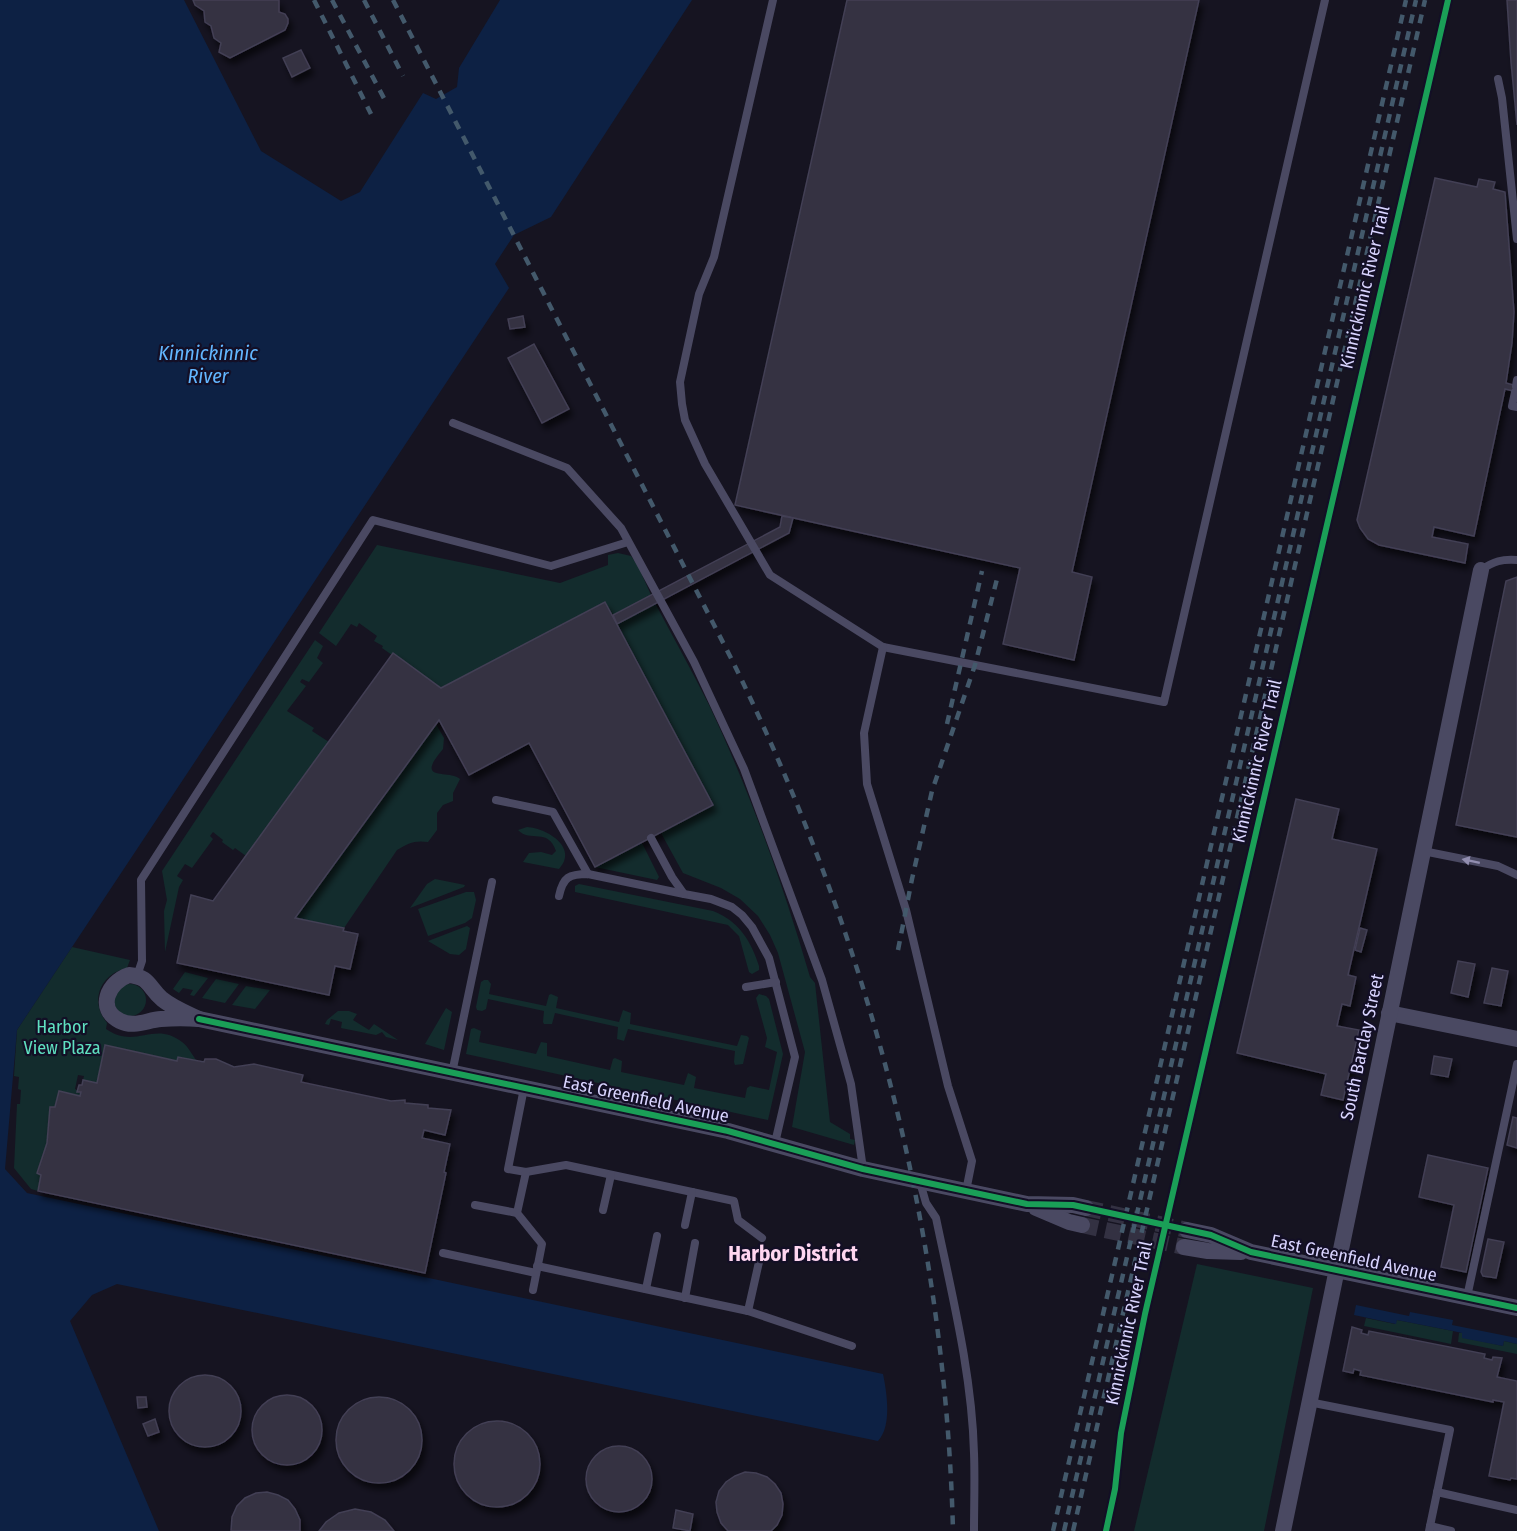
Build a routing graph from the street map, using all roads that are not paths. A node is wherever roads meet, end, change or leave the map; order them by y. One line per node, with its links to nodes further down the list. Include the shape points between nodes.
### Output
1 (773, 0): 11 (lane, via 714,257 699,294 680,382 682,404 705,464 770,575)
2 (1325, 0): 11 (lane, via 1164,702)
3 (1498, 79): 4 (lane)
4 (1517, 240)
5 (1516, 386): 6 (lane, via 1512,406)
6 (1517, 407)
7 (453, 423): 8 (lane, via 567,468 621,528)
8 (628, 542): 20 (lane, via 551,566 373,520 141,880 142,962); 30 (lane, via 694,662 744,769 794,902 822,980 850,1084)
9 (1517, 560): 10 (lane, via 1492,562)
10 (1481, 570): 14 (street, South Barclay Street)
11 (883, 647): 34 (lane, via 864,733 867,784 906,910 948,1086 972,1161)
12 (496, 800): 15 (lane, via 553,812)
13 (651, 838): 18 (lane)
14 (1423, 851): 16 (lane, one-way to 14, via 1498,866); 23 (street, South Barclay Street)
15 (588, 874): 18 (lane); 19 (lane, via 567,878)
16 (1517, 875)
17 (492, 882): 27 (lane)
18 (684, 894): 21 (lane, via 711,899 742,915 761,940)
19 (559, 896)
20 (137, 976): 24 (street, East Greenfield Avenue, via 145,979 170,1005); 24 (street, East Greenfield Avenue, via 121,978 109,989 107,1004 115,1018 137,1024 161,1018)
21 (776, 982): 22 (lane); 29 (lane, via 795,1057)
22 (746, 987)
23 (1389, 1012): 25 (street); 50 (street, South Barclay Street)
24 (199, 1019): 27 (street, East Greenfield Avenue)
25 (1517, 1039)
26 (1517, 1064): 53 (lane)
27 (452, 1073): 28 (street, East Greenfield Avenue)
28 (524, 1088): 29 (street, East Greenfield Avenue); 31 (lane, via 508,1168)
29 (775, 1143): 30 (street, East Greenfield Avenue)
30 (863, 1169): 33 (street, East Greenfield Avenue)
31 (526, 1172): 32 (lane, via 566,1165); 40 (lane)
32 (611, 1175): 35 (lane); 39 (lane)
33 (920, 1182): 34 (street, East Greenfield Avenue); 62 (lane, via 926,1203 936,1218 958,1323 974,1452)
34 (966, 1191): 36 (street, East Greenfield Avenue)
35 (692, 1192): 41 (lane); 44 (lane, via 734,1201 738,1220)
36 (1027, 1204): 38 (street, East Greenfield Avenue); 42 (street, East Greenfield Avenue)
37 (475, 1205): 40 (lane)
38 (1086, 1208)
39 (603, 1210)
40 (517, 1213): 49 (lane, via 542,1244)
41 (685, 1225)
42 (1082, 1225)
43 (657, 1236): 51 (lane)
44 (762, 1238)
45 (1186, 1238): 50 (street, East Greenfield Avenue, via 1211,1235 1251,1252)
46 (695, 1243): 54 (lane)
47 (443, 1253): 49 (lane)
48 (759, 1262): 56 (lane)
49 (537, 1270): 51 (lane); 52 (lane)
50 (1337, 1270): 53 (street, East Greenfield Avenue); 58 (street, South Barclay Street)
51 (646, 1289): 54 (lane)
52 (533, 1290)
53 (1467, 1297): 55 (street, East Greenfield Avenue)
54 (685, 1298): 56 (lane)
55 (1517, 1308)
56 (748, 1311): 57 (lane)
57 (852, 1347)
58 (1310, 1402): 59 (lane, via 1450,1430); 63 (street, South Barclay Street)
59 (1437, 1492): 60 (lane); 61 (lane)
60 (1517, 1510)
61 (1430, 1529): 64 (lane)
62 (974, 1531)
63 (1282, 1531)
64 (1451, 1531)

